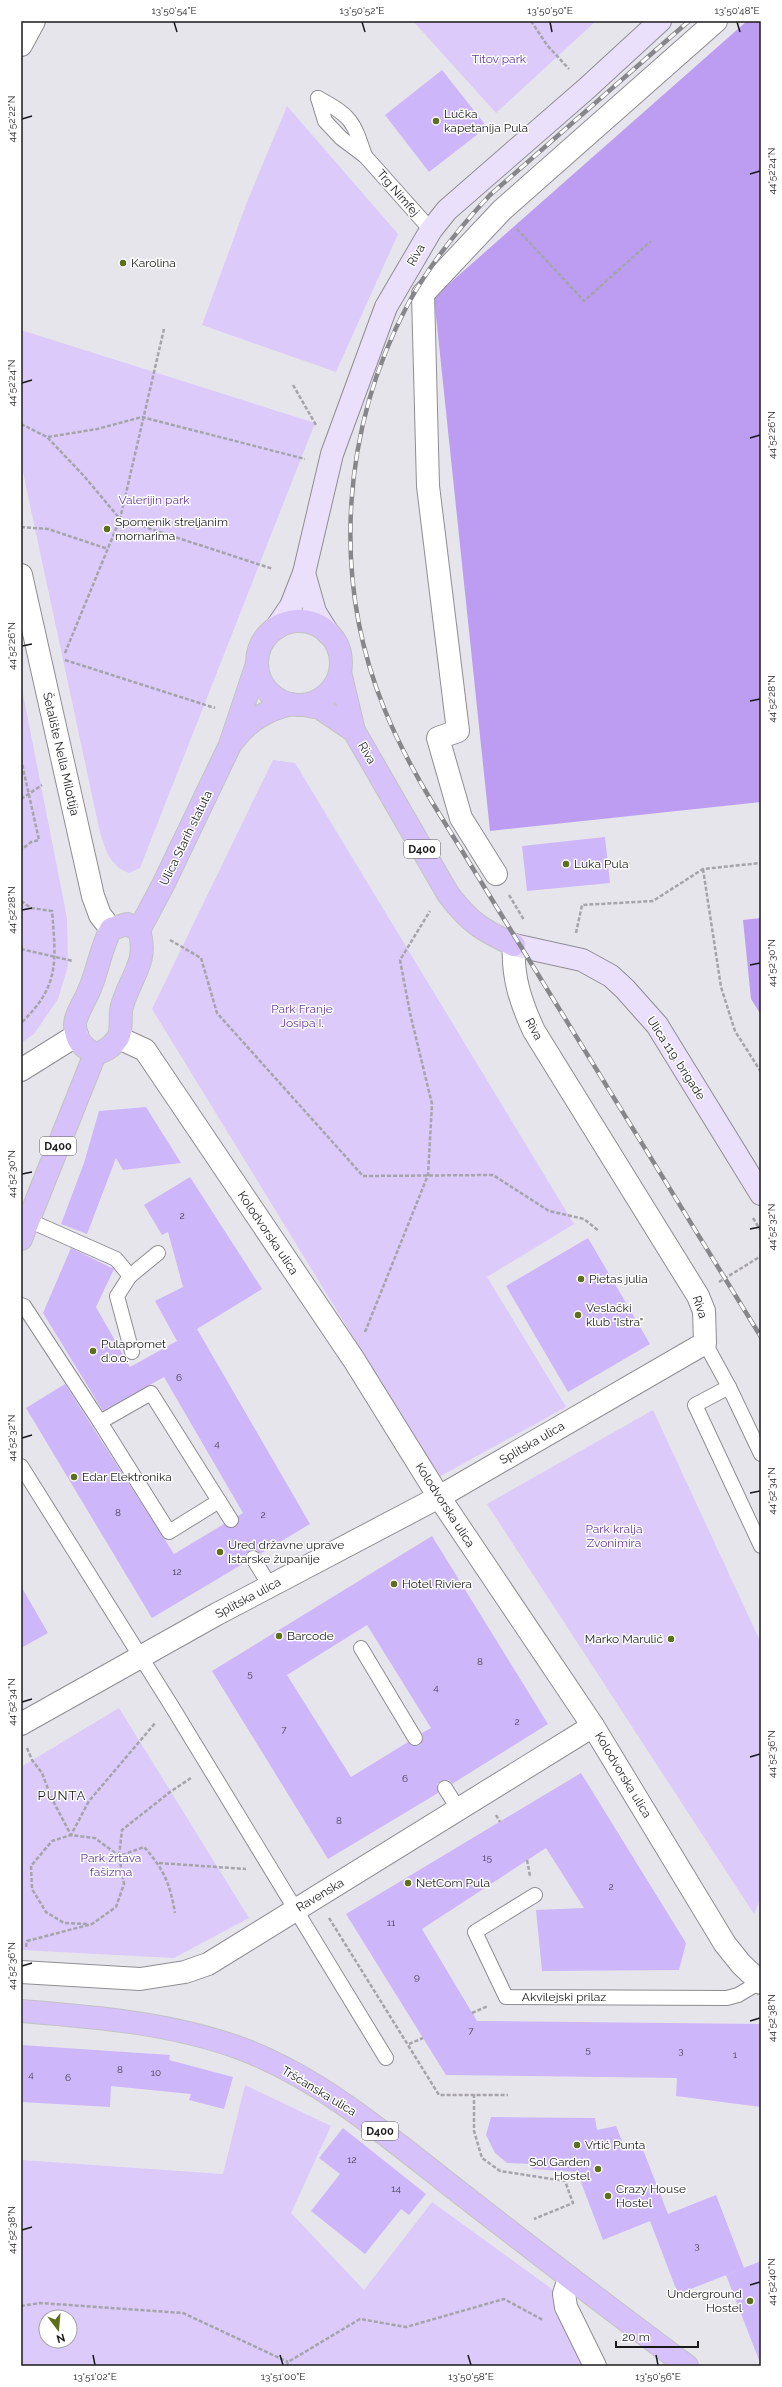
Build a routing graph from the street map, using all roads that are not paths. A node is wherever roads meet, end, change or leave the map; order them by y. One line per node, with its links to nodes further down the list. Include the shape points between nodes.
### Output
1 (34, 21): 4 (street)
2 (660, 21): 6 (main road, Riva, via 447,210)
3 (716, 21): 16 (street, via 502,210 423,294 428,486 458,731 438,738 460,818)
4 (21, 45)
5 (365, 156): 6 (lane, Trg Nimfej)
6 (431, 230): 7 (main road, Riva, via 386,307 330,459)
7 (304, 573): 9 (main road, Riva, via 291,606); 10 (main road, Riva, via 315,612)
8 (21, 574): 17 (street, Šetalište Nella Milottija, via 93,896 100,914)
9 (276, 628): 10 (main road, D400, via 289,623 303,622 316,625); 11 (main road, D400, via 259,650)
10 (328, 633): 12 (main road, D400, via 337,644 341,658)
11 (257, 664): 13 (main road, D400, via 260,678 267,690 278,699); 15 (main road, Ulica Starih statuta / D400)
12 (340, 672): 13 (main road, D400, via 336,684 327,694 316,701); 14 (main road, Riva / D400)
13 (297, 705): 14 (main road, Riva / D400, via 320,708); 15 (main road, Ulica Starih statuta / D400, via 275,708 252,721)
14 (354, 731): 19 (main road, Riva / D400, via 448,894 464,916 489,934)
15 (230, 745): 18 (main road, Ulica Starih statuta / D400)
16 (496, 874)
17 (111, 929): 18 (main road, via 127,924); 20 (main road, via 104,942 94,982 75,1023)
18 (139, 930): 21 (main road, via 144,944 140,962 122,1006)
19 (514, 945): 24 (main road, Ulica 119. brigade, via 582,960 611,976 625,989 657,1025); 29 (street, Riva, via 517,985 534,1031 698,1296 704,1311)
20 (77, 1035): 22 (main road, via 82,1046); 23 (street)
21 (119, 1038): 22 (main road, via 108,1050); 35 (street, Kolodvorska ulica, via 145,1050 354,1360)
22 (94, 1054): 25 (main road, D400)
23 (21, 1070)
24 (761, 1194)
25 (25, 1230): 27 (lane, via 116,1259)
26 (158, 1253): 27 (lane)
27 (130, 1276): 30 (lane, via 117,1296)
28 (21, 1305): 32 (lane)
29 (705, 1343): 31 (lane); 35 (street, Splitska ulica)
30 (132, 1352)
31 (729, 1387): 33 (lane); 38 (lane, via 695,1405)
32 (100, 1422): 36 (lane, via 151,1393); 36 (lane, via 169,1532)
33 (761, 1454)
34 (21, 1466): 42 (lane)
35 (438, 1497): 40 (street, Splitska ulica); 43 (street, Kolodvorska ulica)
36 (219, 1501): 37 (lane)
37 (231, 1520)
38 (761, 1546)
39 (253, 1558): 40 (lane)
40 (270, 1586): 42 (street, Splitska ulica)
41 (361, 1648): 45 (lane)
42 (140, 1656): 44 (street, Splitska ulica); 49 (lane)
43 (593, 1726): 47 (street, Ravenska); 51 (street, Kolodvorska ulica, via 725,1944)
44 (22, 1732)
45 (415, 1738)
46 (445, 1788): 47 (lane)
47 (459, 1810): 49 (street, Ravenska)
48 (535, 1895): 51 (lane, Akvilejski prilaz, via 475,1932 506,1997 727,1998 738,1995)
49 (294, 1910): 50 (street, Ravenska, via 208,1964 161,1978 140,1980); 53 (lane)
50 (21, 1972)
51 (760, 1982)
52 (21, 2011): 54 (main road, Tršćanska ulica / D400, via 84,2016 179,2030 243,2049 293,2073 359,2114)
53 (386, 2058)
54 (569, 2278): 55 (street, via 564,2294 569,2312); 56 (main road, Tršćanska ulica / D400)
55 (595, 2366)
56 (687, 2366)

